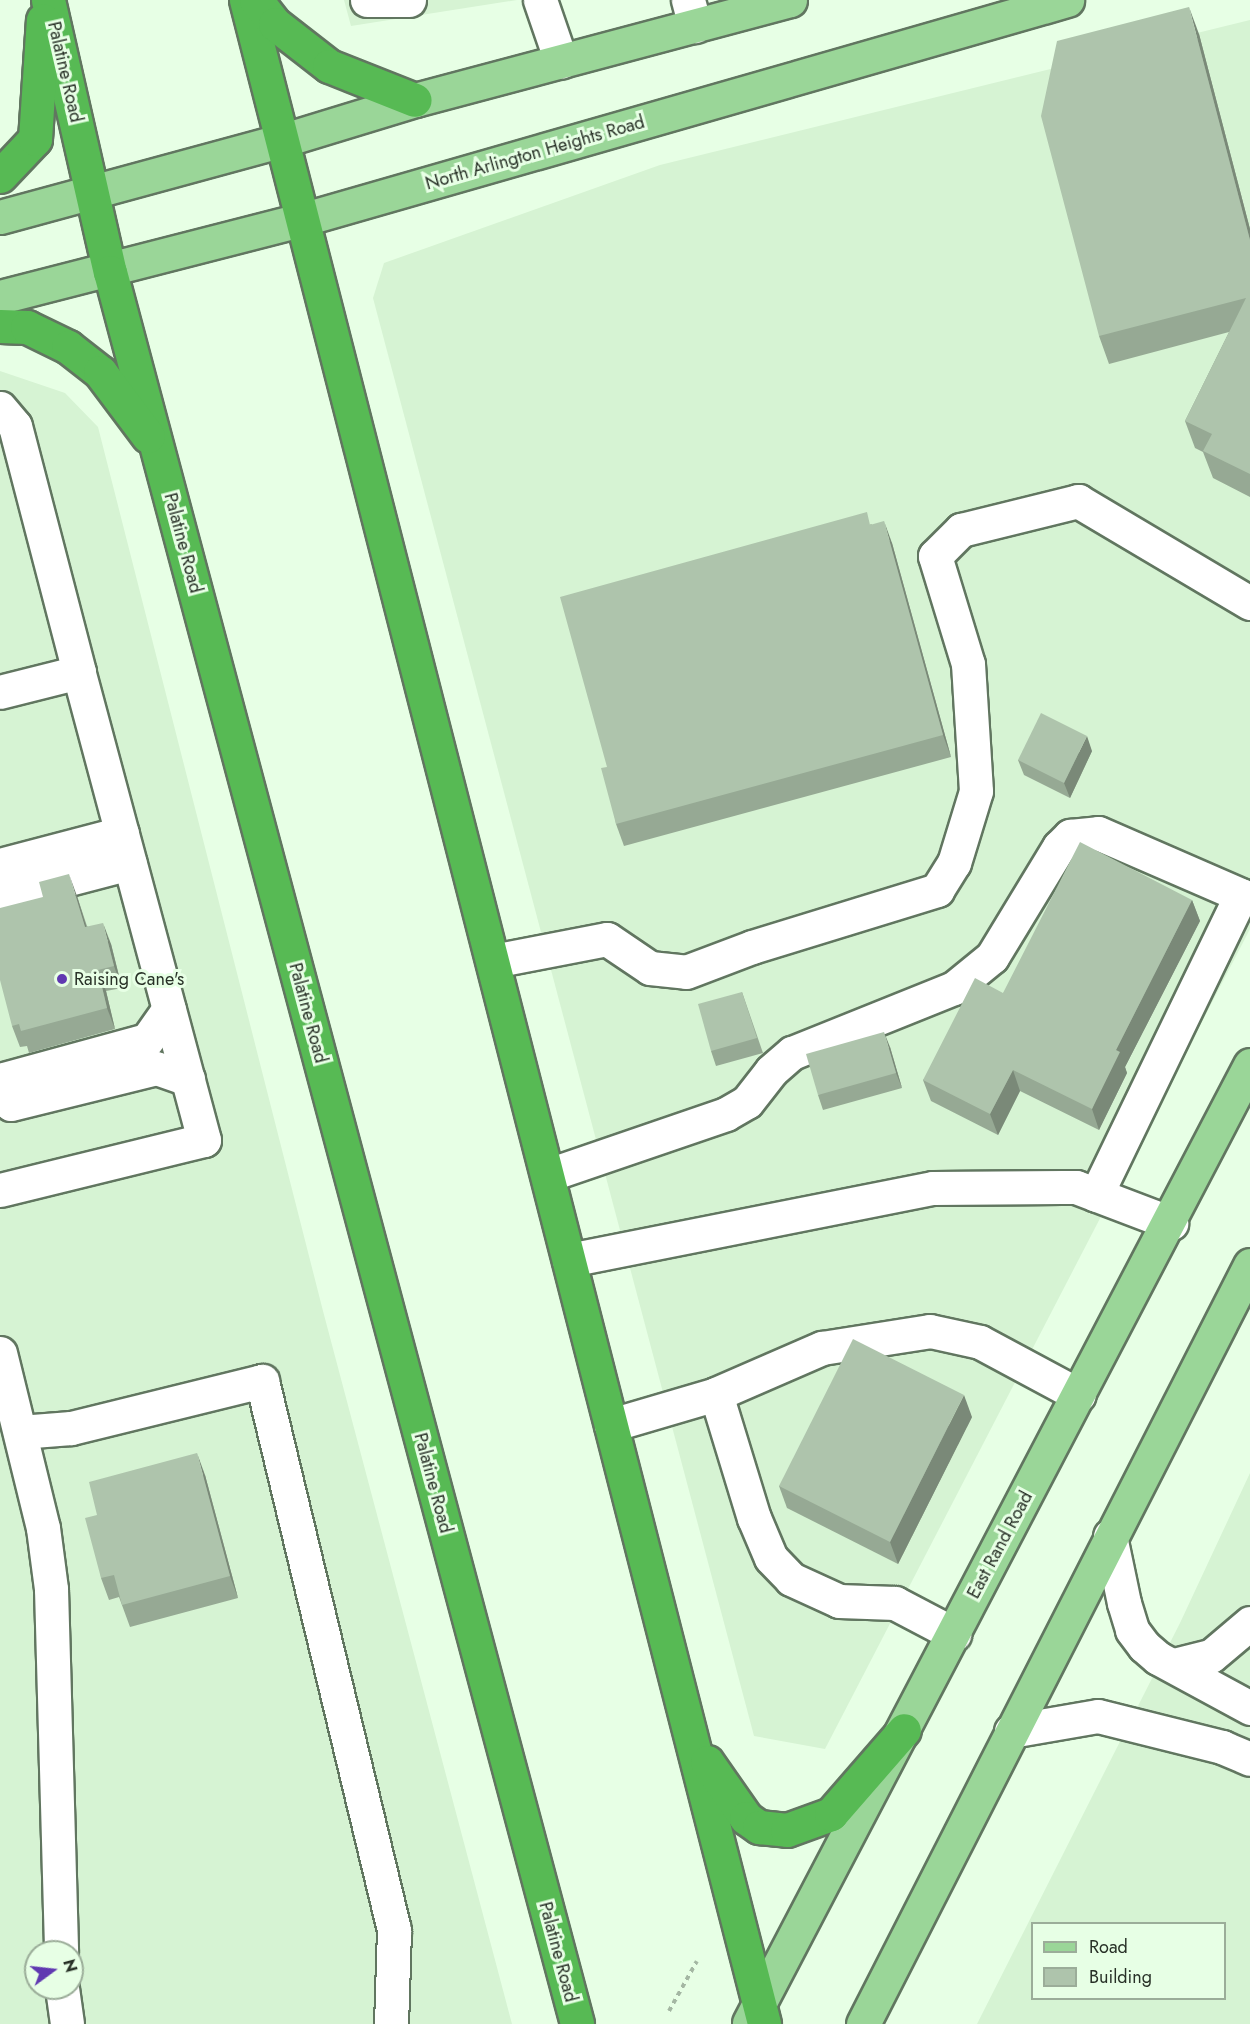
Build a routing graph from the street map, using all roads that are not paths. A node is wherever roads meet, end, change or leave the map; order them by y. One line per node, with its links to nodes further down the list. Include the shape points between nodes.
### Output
1 (47, 0): 13 (highway, via 35,139); 14 (highway, Palatine Road)
2 (246, 0): 12 (highway)
3 (256, 0): 11 (highway, via 275,24 329,66)
4 (367, 0): 5 (lane)
5 (409, 0)
6 (540, 0): 10 (lane)
7 (790, 0): 9 (main road)
8 (1067, 0): 16 (main road, North Arlington Heights Road)
9 (692, 13): 10 (main road)
10 (561, 61): 11 (main road)
11 (415, 100): 12 (main road)
12 (284, 140): 14 (main road); 16 (highway)
13 (0, 176)
14 (91, 192): 15 (main road); 17 (highway, Palatine Road)
15 (0, 217)
16 (304, 219): 17 (main road, North Arlington Heights Road); 29 (highway)
17 (110, 272): 18 (main road, North Arlington Heights Road); 21 (highway, Palatine Road)
18 (0, 297)
19 (0, 326): 21 (highway, via 27,327 76,353 100,372)
20 (0, 408): 23 (lane, via 15,426)
21 (158, 449): 60 (highway, Palatine Road)
22 (1250, 603): 29 (lane, via 1078,501 961,530 935,556 968,664 976,791 954,863 936,890 752,947 686,972 650,968 607,939)
23 (79, 672): 24 (lane); 25 (lane)
24 (0, 692)
25 (126, 848): 26 (lane); 27 (lane); 30 (lane)
26 (0, 865)
27 (0, 897)
28 (1245, 897): 35 (lane, via 1098,833 1070,836 1059,847 992,957 954,988 792,1053 771,1071 747,1102 726,1114); 37 (lane)
29 (494, 962): 35 (highway)
30 (169, 1009): 32 (lane); 33 (lane, via 147,1040 4,1079)
31 (1250, 1065): 38 (main road, East Rand Road)
32 (188, 1079): 34 (lane, via 156,1068 11,1104); 36 (lane, via 204,1140)
33 (0, 1085)
34 (0, 1095)
35 (548, 1175): 39 (highway)
36 (0, 1190)
37 (1096, 1195): 38 (lane); 39 (lane, via 1076,1187 933,1188)
38 (1170, 1223): 43 (main road, East Rand Road)
39 (569, 1260): 44 (highway)
40 (1250, 1265): 46 (main road)
41 (0, 1353): 45 (lane)
42 (716, 1394): 43 (lane, via 822,1348 930,1330 980,1342); 44 (lane); 48 (lane, via 754,1518 771,1558 791,1579 839,1601 895,1603)
43 (1079, 1395): 48 (main road, East Rand Road)
44 (611, 1425): 53 (highway)
45 (20, 1432): 55 (lane, via 43,1528 51,1588); 59 (lane, via 71,1428 262,1381 394,1930)
46 (1110, 1536): 49 (lane, via 1132,1630 1151,1652); 52 (main road)
47 (1250, 1623): 49 (lane, via 1211,1656)
48 (954, 1634): 51 (main road, East Rand Road)
49 (1174, 1665): 50 (lane)
50 (1250, 1708)
51 (904, 1730): 53 (highway, via 831,1814 808,1825 781,1830 759,1827 736,1810); 57 (main road, East Rand Road)
52 (1011, 1731): 54 (lane, via 1098,1716 1222,1747); 61 (main road)
53 (690, 1736): 57 (highway)
54 (1250, 1759)
55 (61, 1940)
56 (64, 2000): 58 (lane)
57 (757, 2018)
58 (67, 2024)
59 (391, 2024)
60 (577, 2024)
61 (863, 2024)

